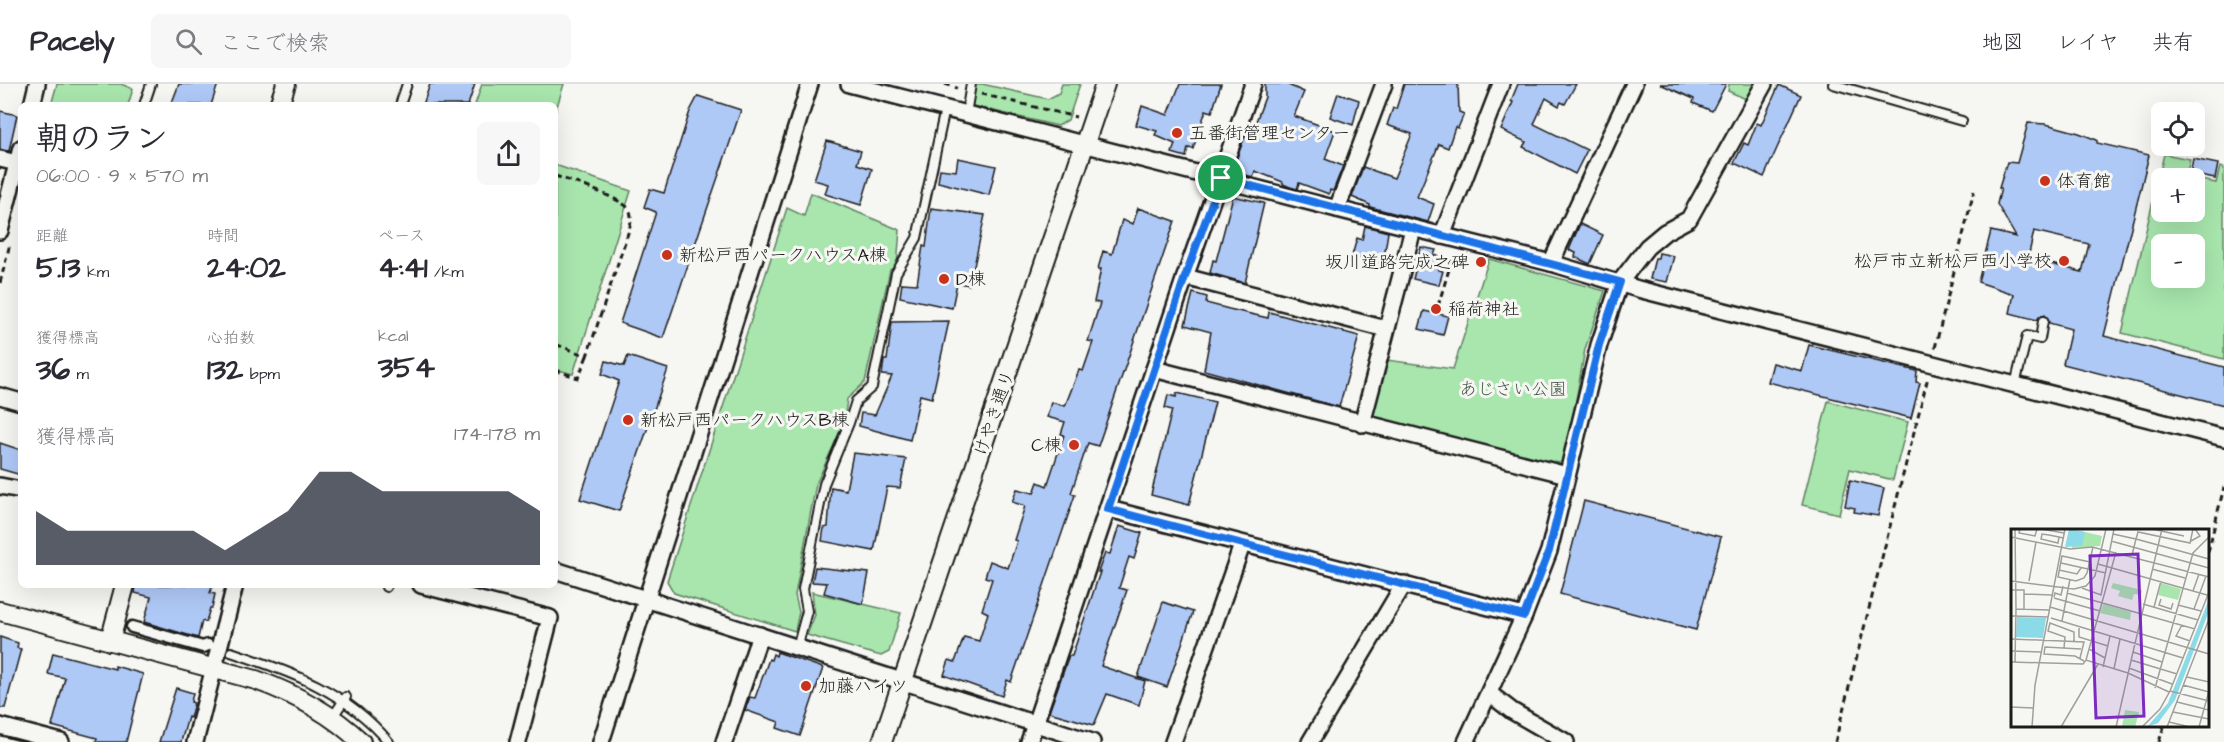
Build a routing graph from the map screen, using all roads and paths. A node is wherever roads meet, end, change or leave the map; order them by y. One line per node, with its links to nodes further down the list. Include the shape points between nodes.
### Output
1 (38, 84): 16 (street)
2 (151, 84): 17 (lane)
3 (286, 84): 18 (street)
4 (406, 84): 19 (lane)
5 (810, 84): 63 (street)
6 (849, 84): 20 (street)
7 (945, 84): 15 (path)
8 (1105, 84): 24 (street, けやき通り)
9 (1253, 84): 29 (street)
10 (1384, 84): 31 (street)
11 (1501, 84): 34 (street)
12 (1634, 84): 35 (street)
13 (1764, 84): 37 (street, via 1689,219 1647,247)
14 (1833, 84): 23 (lane)
15 (971, 88): 21 (lane); 22 (path)
16 (33, 102)
17 (145, 102)
18 (280, 102)
19 (401, 102)
20 (945, 109): 21 (street); 70 (lane, via 917,238 896,273 872,387 856,401 824,484 803,589 807,610)
21 (966, 114): 24 (street)
22 (1076, 117)
23 (1962, 121)
24 (1085, 144): 29 (street); 73 (street, けやき通り)
25 (0, 159): 27 (street)
26 (18, 159): 27 (street)
27 (17, 163): 33 (street)
28 (558, 177): 42 (path, via 620,201 632,218)
29 (1221, 178): 31 (street); 36 (street)
30 (1974, 191): 43 (path)
31 (1337, 209): 32 (street)
32 (1413, 229): 34 (street); 40 (street)
33 (0, 231)
34 (1450, 238): 35 (street); 38 (path)
35 (1551, 263): 37 (street)
36 (1185, 277): 40 (street); 44 (street)
37 (1620, 282): 43 (street); 51 (street, via 1599,345)
38 (1437, 306)
39 (2043, 321): 46 (lane, via 2040,339 2027,336)
40 (1386, 329): 49 (street)
41 (558, 345): 42 (path)
42 (587, 356): 45 (path, via 578,378)
43 (1931, 363): 46 (street); 94 (path)
44 (1154, 369): 49 (street); 55 (street)
45 (558, 371)
46 (2015, 385): 50 (street)
47 (0, 396): 48 (street)
48 (18, 401)
49 (1362, 424): 51 (street)
50 (2224, 438)
51 (1567, 475): 65 (street, via 1549,551)
52 (0, 486): 54 (street)
53 (2224, 487): 57 (path)
54 (18, 489)
55 (1108, 509): 56 (street); 77 (street)
56 (1242, 545): 59 (street); 90 (street)
57 (2209, 548)
58 (558, 571): 63 (street)
59 (1404, 584): 65 (street); 91 (street)
60 (124, 588): 68 (street)
61 (234, 588): 72 (street)
62 (433, 588): 84 (street, via 550,618)
63 (646, 599): 67 (street); 85 (street)
64 (0, 611): 68 (street)
65 (1524, 616): 74 (street)
66 (132, 627): 69 (street, via 203,647)
67 (760, 635): 70 (street); 86 (street)
68 (110, 640): 72 (street)
69 (208, 645)
70 (797, 648): 73 (street)
71 (231, 652): 75 (lane, via 300,676)
72 (214, 668): 76 (street, via 286,691); 81 (street)
73 (903, 681): 77 (street); 87 (street, けやき通り)
74 (1490, 694): 92 (street); 93 (street)
75 (345, 699): 76 (lane); 83 (lane)
76 (332, 718): 82 (street)
77 (1035, 724): 88 (street); 89 (street)
78 (0, 726): 80 (street)
79 (2164, 727): 95 (path)
80 (61, 742)
81 (195, 742)
82 (361, 742)
83 (389, 742)
84 (518, 742)
85 (601, 742)
86 (724, 742)
87 (882, 742)
88 (1029, 742)
89 (1092, 742)
90 (1173, 742)
91 (1310, 742)
92 (1466, 742)
93 (1566, 742)
94 (1836, 742)
95 (2159, 742)

